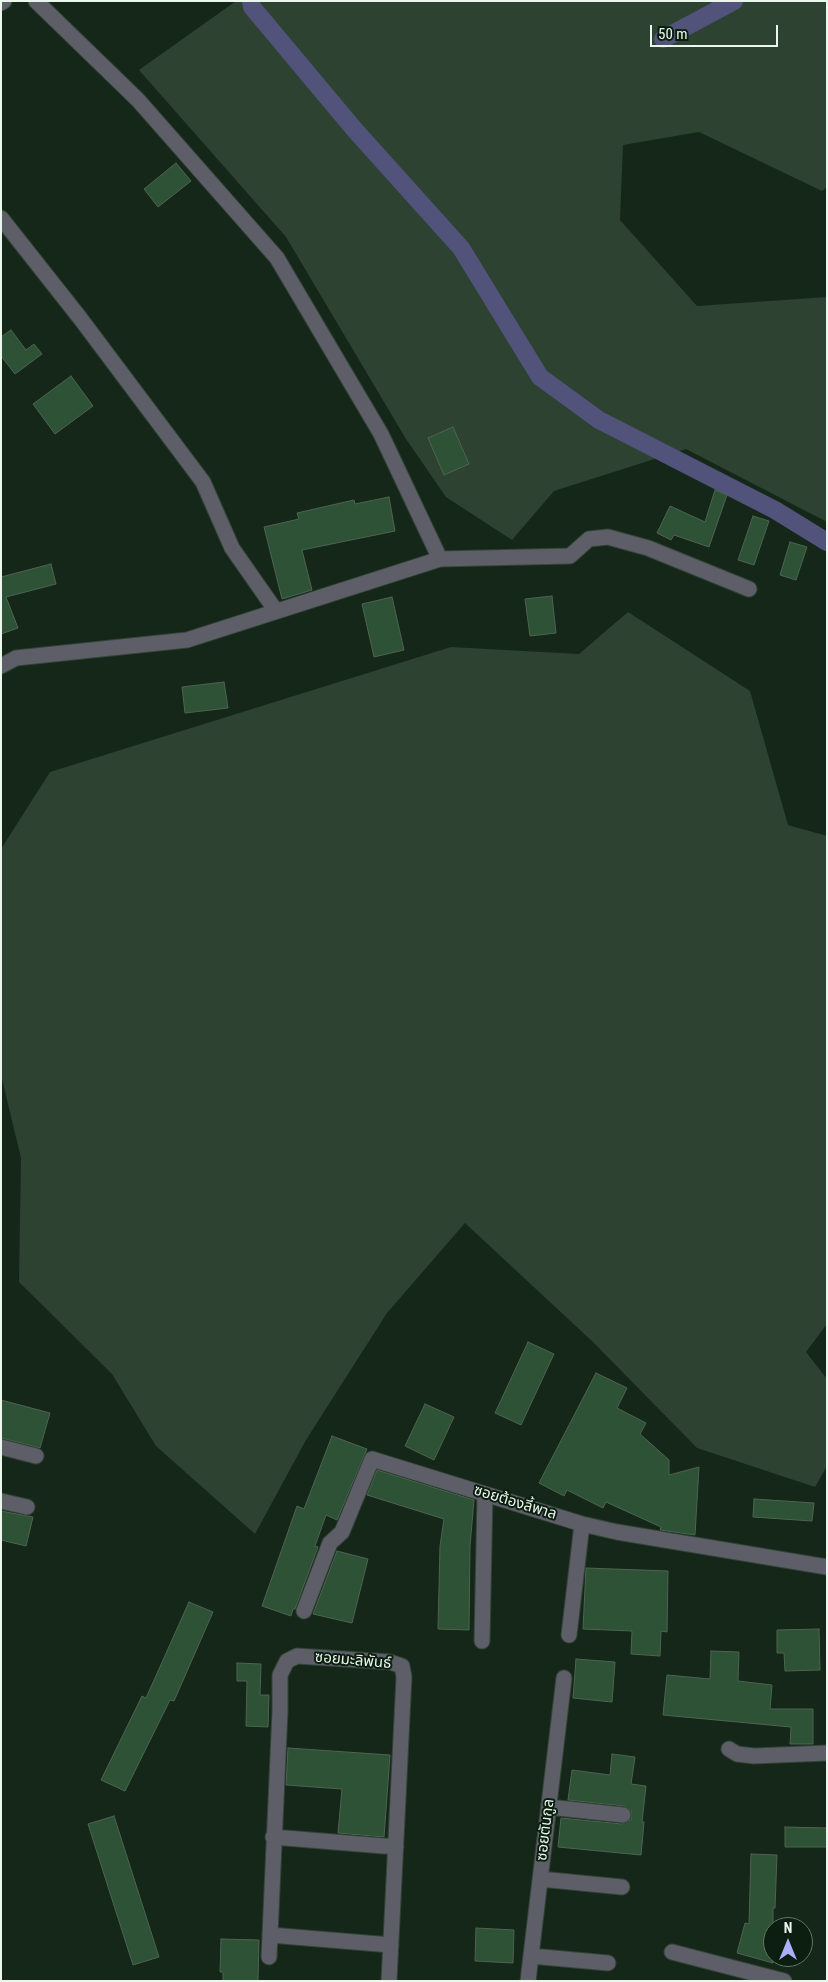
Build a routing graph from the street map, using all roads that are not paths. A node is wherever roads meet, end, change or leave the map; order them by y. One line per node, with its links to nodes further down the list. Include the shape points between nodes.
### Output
1 (36, 1): 3 (street, via 138,100 277,258 381,434)
2 (1, 218): 5 (street, via 203,482 232,548)
3 (440, 559): 4 (street, via 570,556 589,538 608,537 648,548); 5 (street)
4 (749, 589)
5 (276, 611): 6 (street, via 187,640 16,658)
6 (1, 666)
7 (1, 1446): 8 (street)
8 (36, 1456)
9 (485, 1494): 12 (street, ซอยต้องลี้พาล); 14 (street, ซอยต้องลี้พาล, via 372,1459 342,1532 330,1543); 16 (street)
10 (1, 1501): 11 (street)
11 (28, 1507)
12 (582, 1524): 13 (street, ซอยต้องลี้พาล); 15 (street)
13 (827, 1567)
14 (304, 1611)
15 (569, 1635)
16 (482, 1641)
17 (564, 1678): 20 (street, ซอยตันกูล)
18 (729, 1749): 19 (street, via 737,1754 754,1756)
19 (827, 1753)
20 (549, 1807): 21 (street); 24 (street, ซอยตันกูล)
21 (623, 1815)
22 (273, 1837): 23 (street); 23 (street, ซอยมะลิพันธ์, via 280,1675 287,1661 297,1656 390,1662 402,1666 404,1677); 26 (street, ซอยมะลิพันธ์)
23 (396, 1848): 27 (street, ซอยมะลิพันธ์)
24 (540, 1878): 25 (street); 29 (street, ซอยตันกูล)
25 (622, 1887)
26 (270, 1935): 27 (street); 30 (street, ซอยมะลิพันธ์)
27 (391, 1945): 32 (street, ซอยมะลิพันธ์)
28 (672, 1952): 34 (street)
29 (531, 1956): 31 (street); 33 (street, ซอยตันกูล)
30 (269, 1957)
31 (608, 1964)
32 (389, 1981)
33 (528, 1981)
34 (784, 1981)

